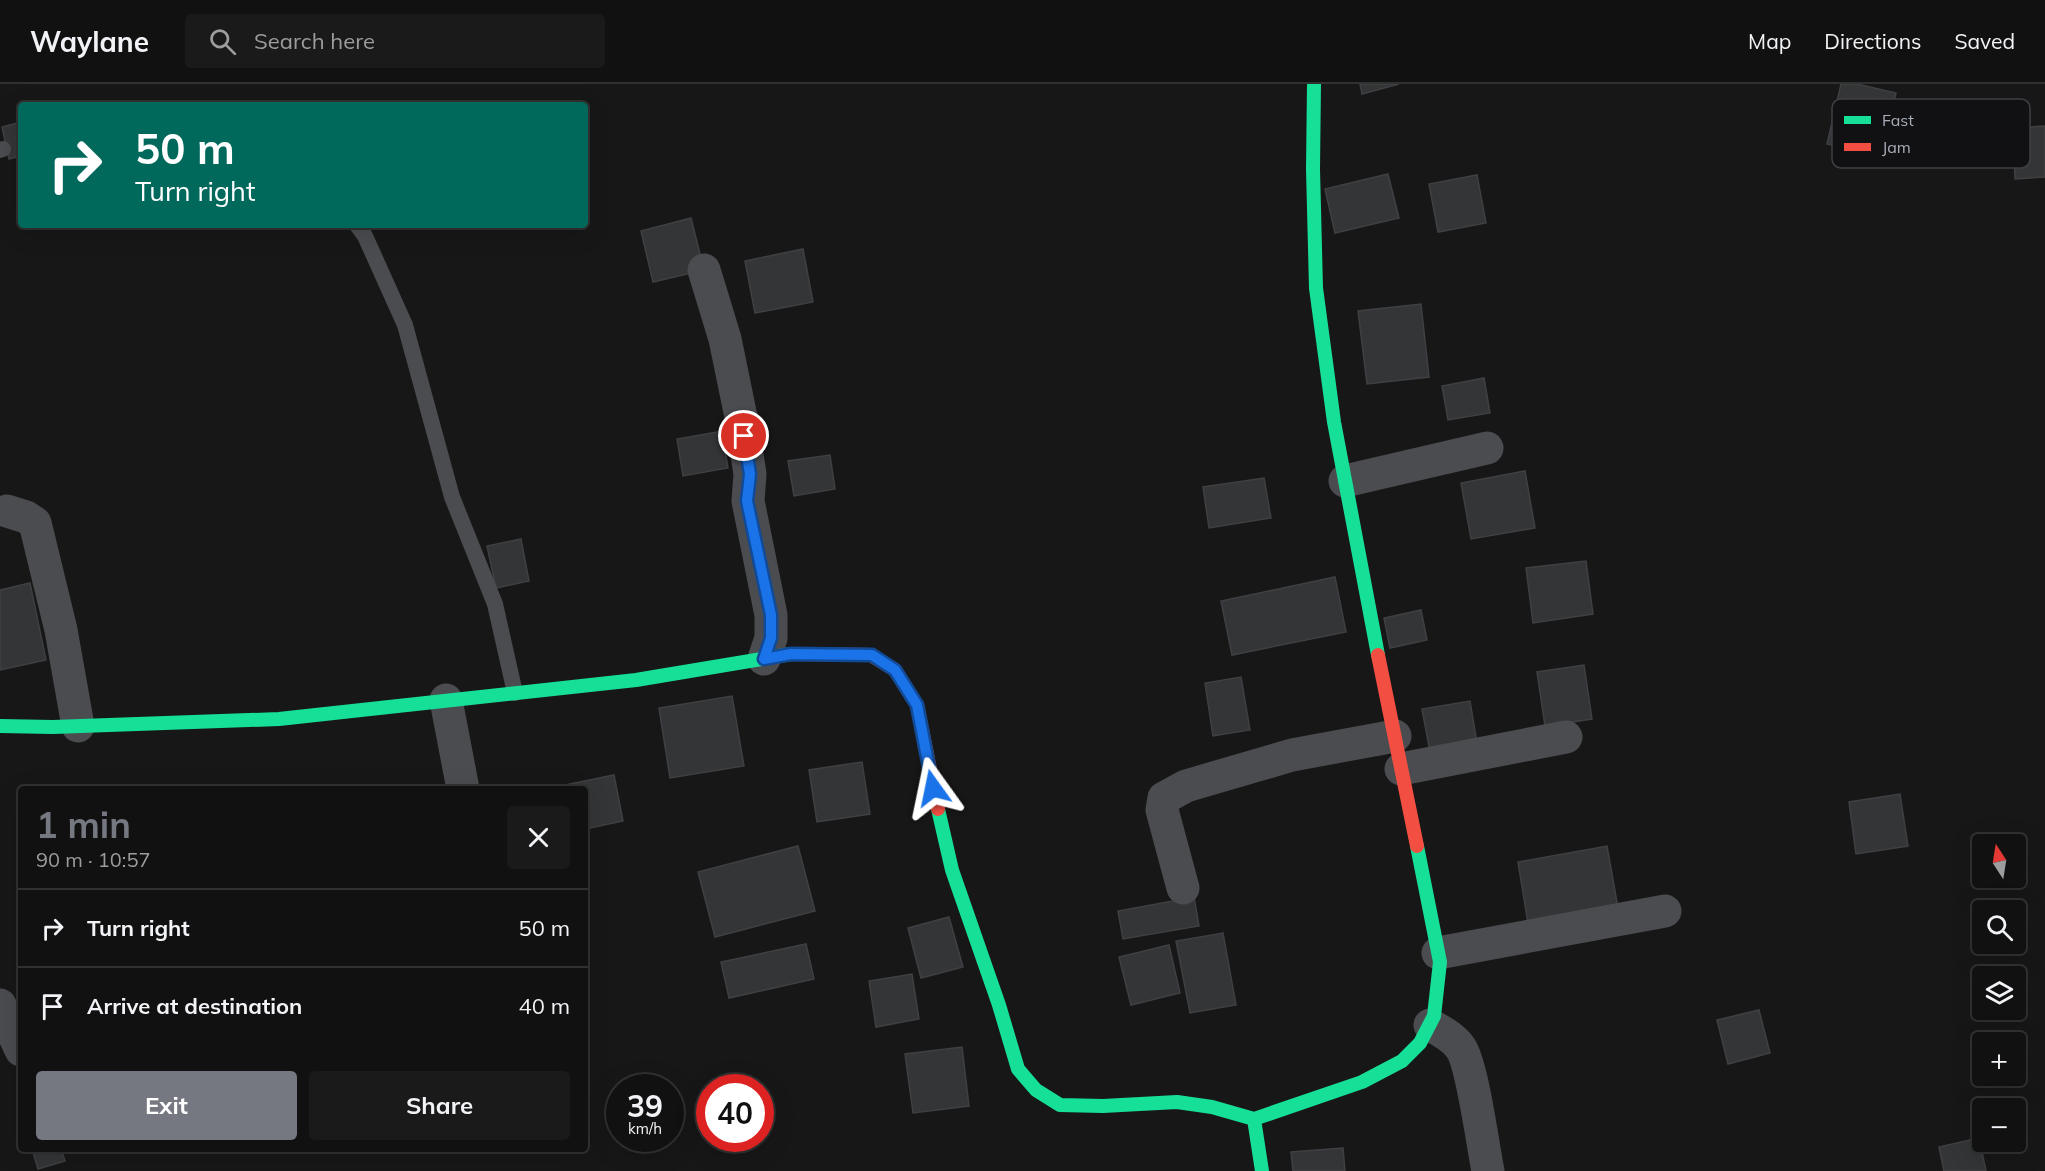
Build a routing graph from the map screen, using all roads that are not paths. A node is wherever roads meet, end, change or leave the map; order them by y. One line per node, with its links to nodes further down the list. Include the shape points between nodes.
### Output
1 (1314, 84): 5 (street, via 1316,288)
2 (359, 228): 8 (lane, via 405,325 452,497 495,604)
3 (704, 270): 7 (street, via 726,339 743,428 750,474 747,501 771,615 771,638)
4 (1487, 448): 5 (street)
5 (1345, 481): 12 (street)
6 (7, 511): 11 (street, via 35,524 62,630)
7 (764, 659): 8 (street, via 636,681); 22 (street, via 791,654 872,655 895,670 917,705 952,870 1018,1069 1036,1090 1060,1105 1177,1102)
8 (515, 693): 9 (street)
9 (446, 700): 11 (street, via 279,719); 15 (street)
10 (0, 726): 11 (street)
11 (78, 726)
12 (1395, 736): 14 (street); 16 (street, via 1292,755 1186,786 1164,798 1162,810)
13 (1566, 737): 14 (street)
14 (1401, 769): 18 (street)
15 (462, 786)
16 (1183, 888)
17 (1665, 911): 18 (street)
18 (1438, 953): 20 (street)
19 (0, 1005): 21 (street)
20 (1430, 1025): 22 (street, via 1420,1043 1402,1061 1362,1082); 24 (street, via 1453,1038 1462,1049)
21 (18, 1044)
22 (1254, 1119): 23 (street)
23 (1262, 1171)
24 (1488, 1171)

